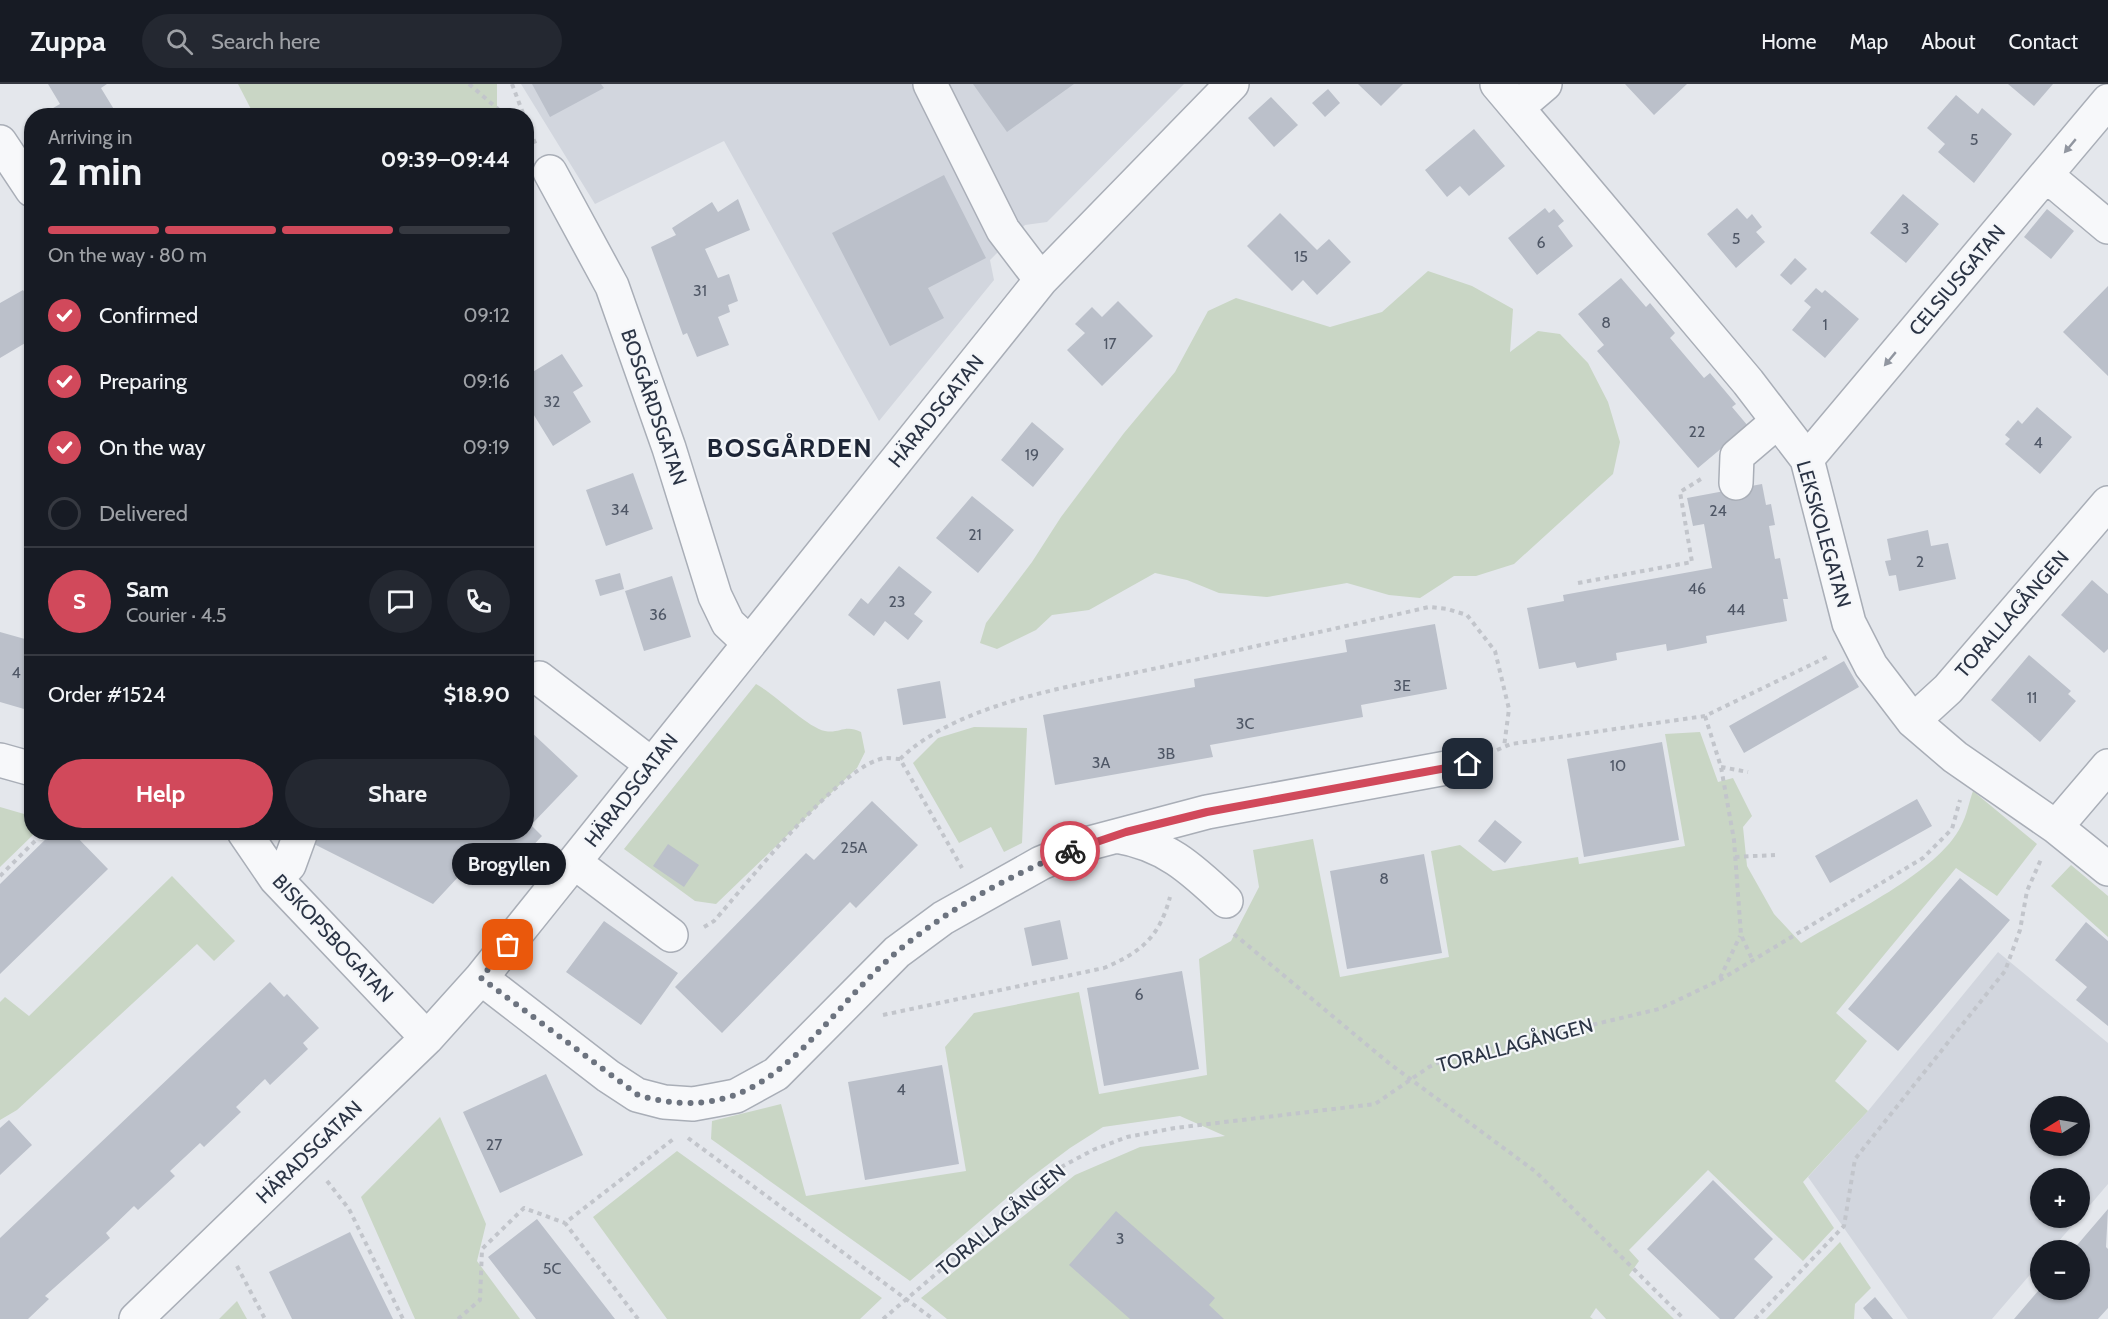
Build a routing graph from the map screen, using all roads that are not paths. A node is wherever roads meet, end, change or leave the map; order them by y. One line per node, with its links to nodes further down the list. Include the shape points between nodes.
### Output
1 (930, 84): 11 (street, via 1003,230)
2 (1232, 84): 11 (street, HÄRADSGATAN)
3 (1545, 84): 4 (street)
4 (1507, 96): 12 (street, LEKSKOLEGATAN)
5 (2108, 101): 8 (street, CELSIUSGATAN, one-way to 8)
6 (0, 142): 9 (street)
7 (550, 172): 16 (street, BOSGÅRDSGATAN, via 612,286 666,437 715,596 728,623)
8 (2046, 175): 10 (street); 13 (street, CELSIUSGATAN, one-way to 13)
9 (24, 178)
10 (2108, 227)
11 (1041, 280): 16 (street, HÄRADSGATAN)
12 (1778, 421): 13 (street, LEKSKOLEGATAN); 14 (street)
13 (1807, 459): 18 (street, LEKSKOLEGATAN, via 1849,623 1872,666)
14 (1736, 470)
15 (2108, 503): 18 (street, TORALLAGÅNGEN, via 1948,689)
16 (748, 642): 20 (street, HÄRADSGATAN)
17 (539, 678): 20 (street)
18 (1913, 721): 24 (street, LEKSKOLEGATAN, via 1955,757)
19 (0, 760): 23 (street)
20 (651, 764): 28 (street, HÄRADSGATAN)
21 (1468, 764): 25 (street, via 1207,812)
22 (2108, 766): 24 (street)
23 (24, 767)
24 (2056, 827): 29 (street, LEKSKOLEGATAN)
25 (1114, 836): 31 (street, via 1143,841 1179,861); 33 (street, via 1041,863 943,918 897,952 776,1074 736,1096 693,1104 638,1095)
26 (249, 840): 30 (street, BISKOPSBOGATAN)
27 (298, 840): 30 (street, via 289,865)
28 (574, 862): 32 (street); 33 (street, HÄRADSGATAN)
29 (2108, 869)
30 (276, 879): 34 (street, BISKOPSBOGATAN)
31 (1228, 915)
32 (671, 935)
33 (481, 978): 34 (street, HÄRADSGATAN)
34 (427, 1038): 35 (street, HÄRADSGATAN)
35 (136, 1319)

